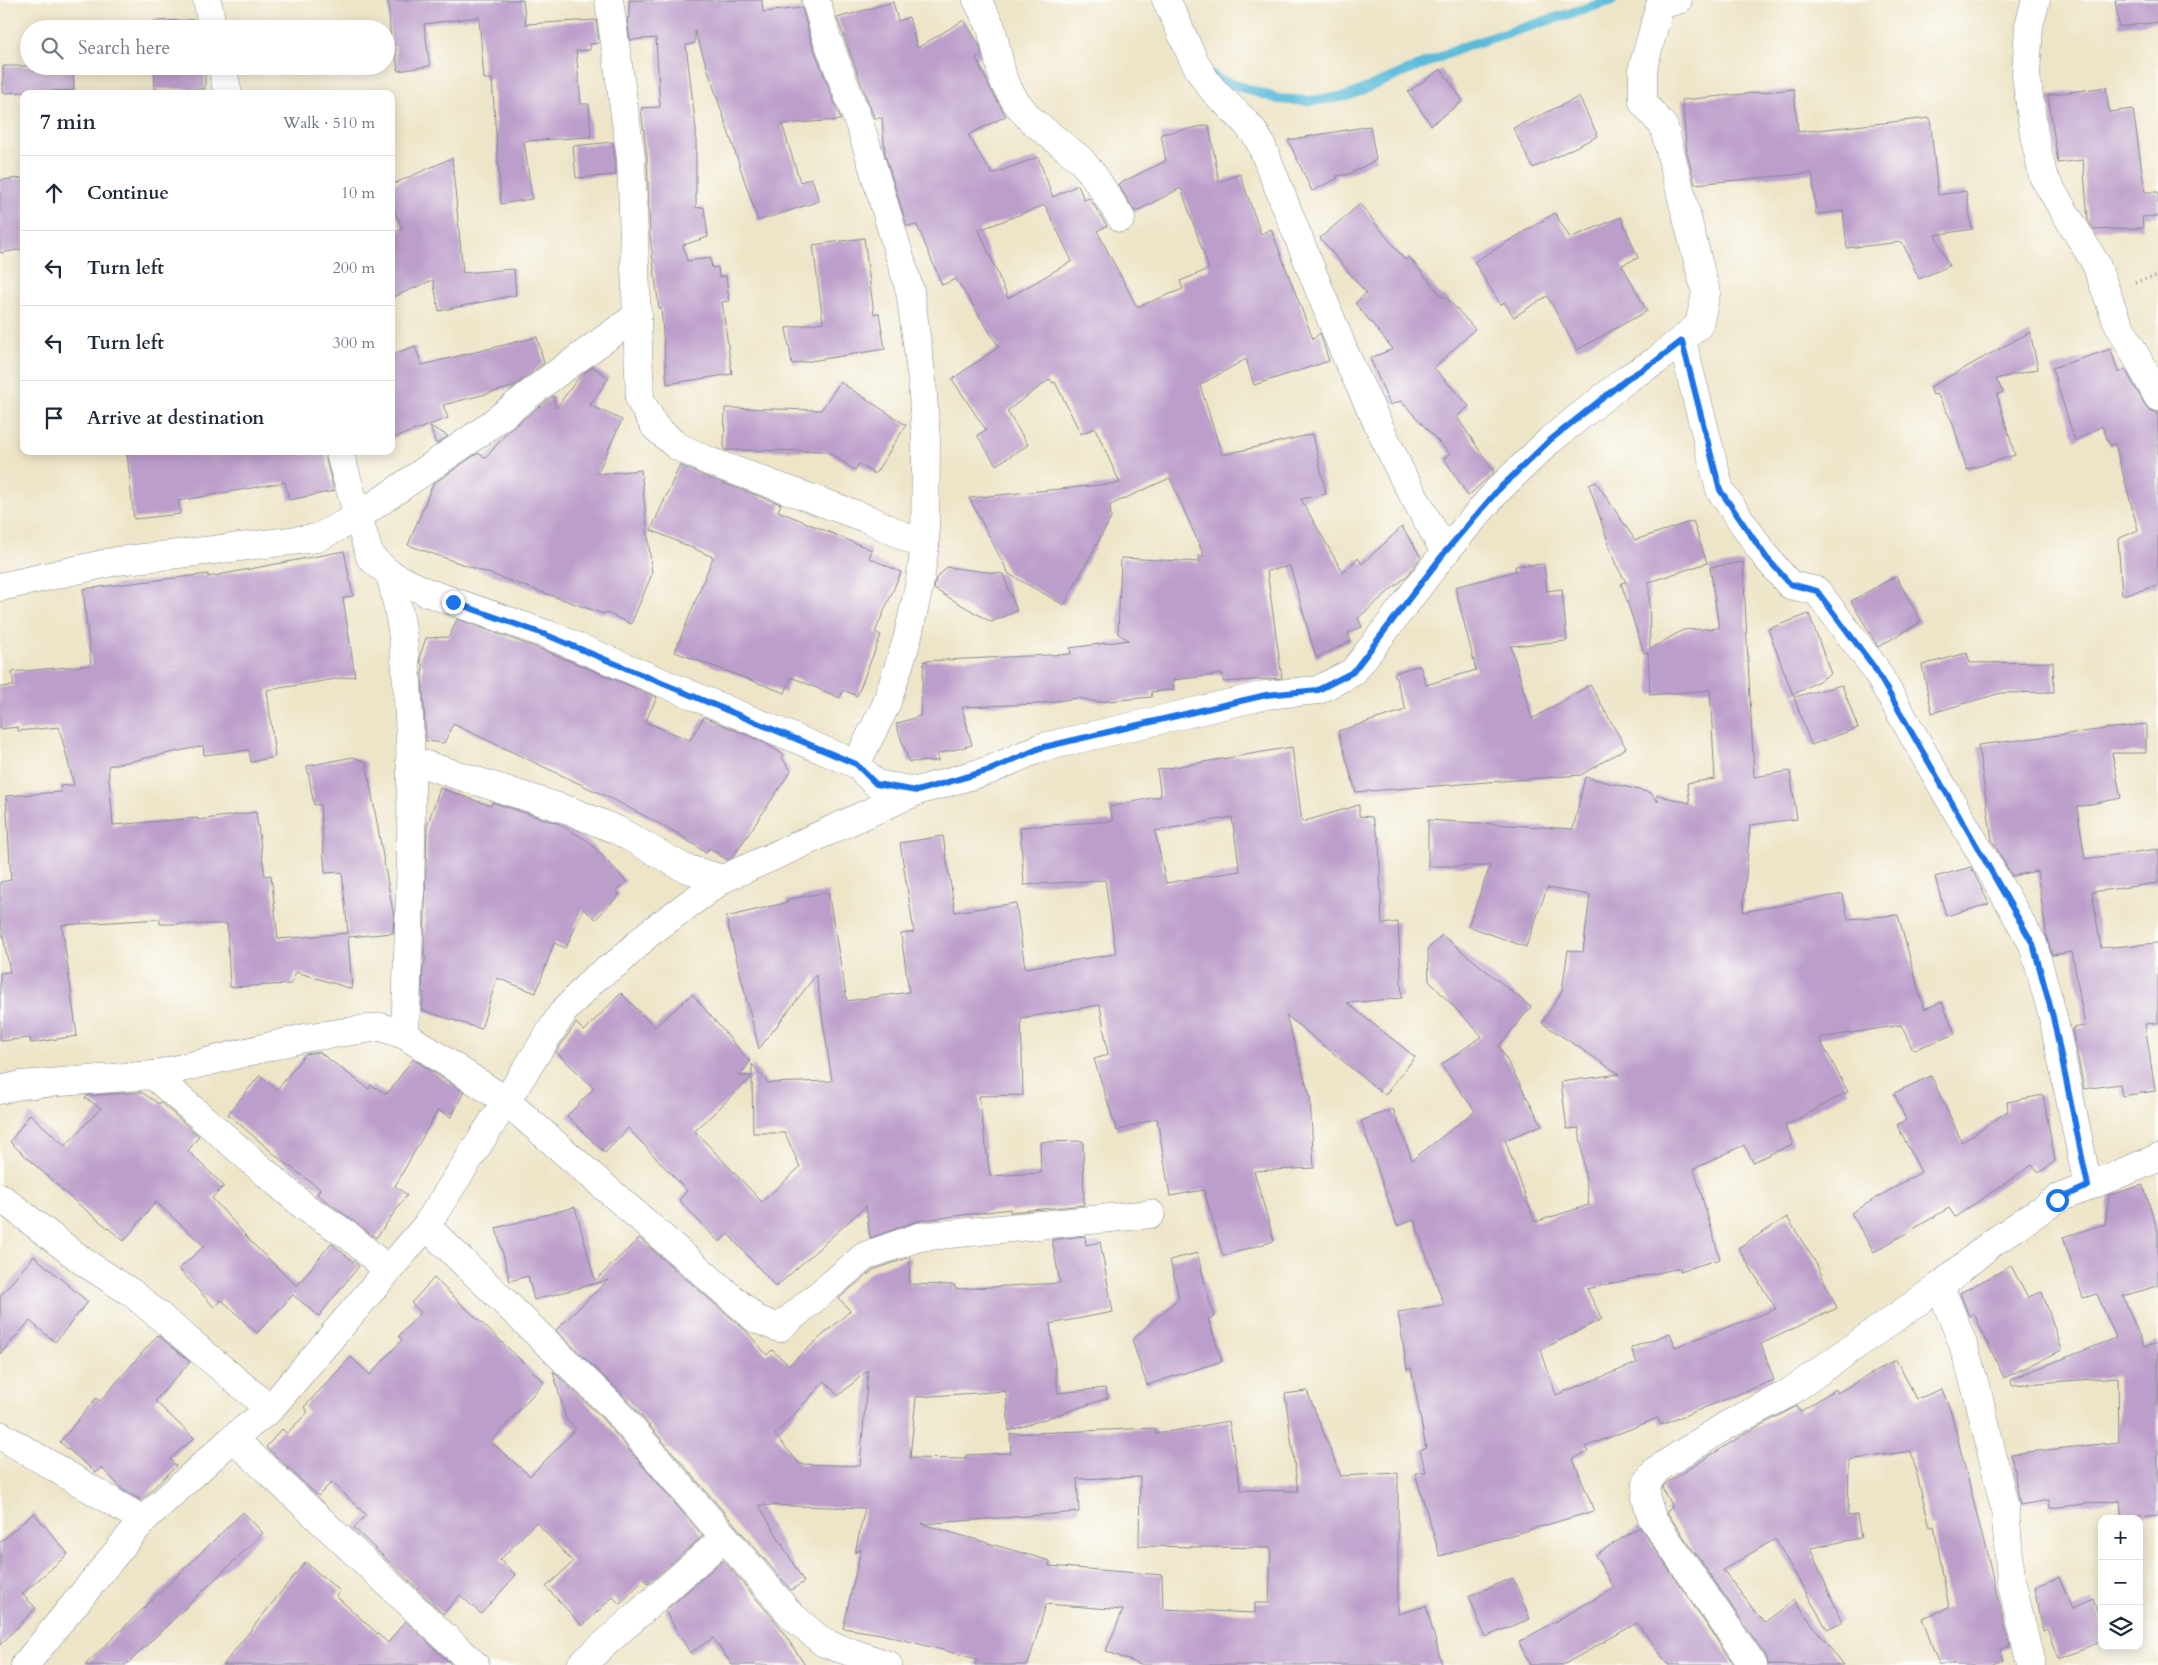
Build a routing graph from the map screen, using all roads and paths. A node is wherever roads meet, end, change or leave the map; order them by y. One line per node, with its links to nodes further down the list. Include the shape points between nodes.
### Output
1 (207, 0): 8 (street)
2 (609, 0): 12 (street, via 631,158)
3 (816, 0): 17 (street, via 826,36 864,134 910,291 926,439)
4 (977, 0): 11 (street, via 991,27 1004,82 1016,102 1031,120 1080,159)
5 (1166, 0): 18 (street, via 1193,59 1210,86 1254,130 1346,354 1402,476)
6 (1678, 0): 13 (street, via 1660,5 1643,68 1643,102 1664,127 1706,293 1699,325)
7 (2036, 0): 14 (street, via 2029,25 2026,75 2043,176 2096,264 2116,319)
8 (211, 20)
9 (224, 75): 10 (street)
10 (227, 90)
11 (1121, 218)
12 (638, 314): 16 (street, via 481,432); 17 (street, via 640,400 656,427 677,446 711,462 868,519)
13 (1682, 341): 18 (street, via 1628,378 1549,441 1497,491); 30 (street, via 1720,490 1766,557 1790,584 1817,591 1874,667 2033,944 2053,1017)
14 (2158, 397)
15 (340, 455): 16 (street)
16 (359, 516): 19 (street, via 370,557); 20 (street, via 317,538 118,561)
17 (925, 546): 22 (street, via 907,640 886,705)
18 (1445, 552): 23 (street, via 1353,672 1318,690 1266,695 1040,748 990,770)
19 (390, 574): 21 (street, via 403,636); 22 (street, via 426,592 558,639)
20 (0, 587)
21 (410, 760): 24 (street, via 568,810 617,830 684,868); 25 (street, via 411,870)
22 (856, 764): 23 (street, via 876,784)
23 (917, 791): 24 (street)
24 (723, 880): 28 (street, via 648,934 620,961 594,979 563,1012)
25 (405, 1035): 26 (street, via 381,1027 304,1038); 28 (street)
26 (152, 1076): 27 (street, via 21,1085); 34 (street, via 306,1207 348,1235)
27 (0, 1090)
28 (506, 1101): 32 (street, via 756,1319 779,1328 865,1256 919,1237); 33 (street)
29 (2158, 1158): 30 (street)
30 (2088, 1186): 35 (street, via 2057,1200 1992,1243)
31 (0, 1197): 36 (street, via 84,1262 132,1292)
32 (1151, 1214)
33 (426, 1226): 34 (street); 40 (street, via 612,1406)
34 (388, 1270): 36 (street)
35 (1940, 1286): 45 (street, via 1787,1394 1727,1425 1656,1470 1646,1483 1646,1498 1652,1518); 46 (street, via 1963,1344 1979,1398 2005,1509 2011,1580)
36 (270, 1409): 38 (street)
37 (0, 1435): 39 (street)
38 (233, 1438): 39 (street); 42 (street)
39 (143, 1520): 41 (street)
40 (725, 1536): 43 (street); 44 (street, via 792,1616 824,1643)
41 (25, 1665)
42 (475, 1665)
43 (581, 1665)
44 (888, 1665)
45 (1754, 1665)
46 (2031, 1665)

